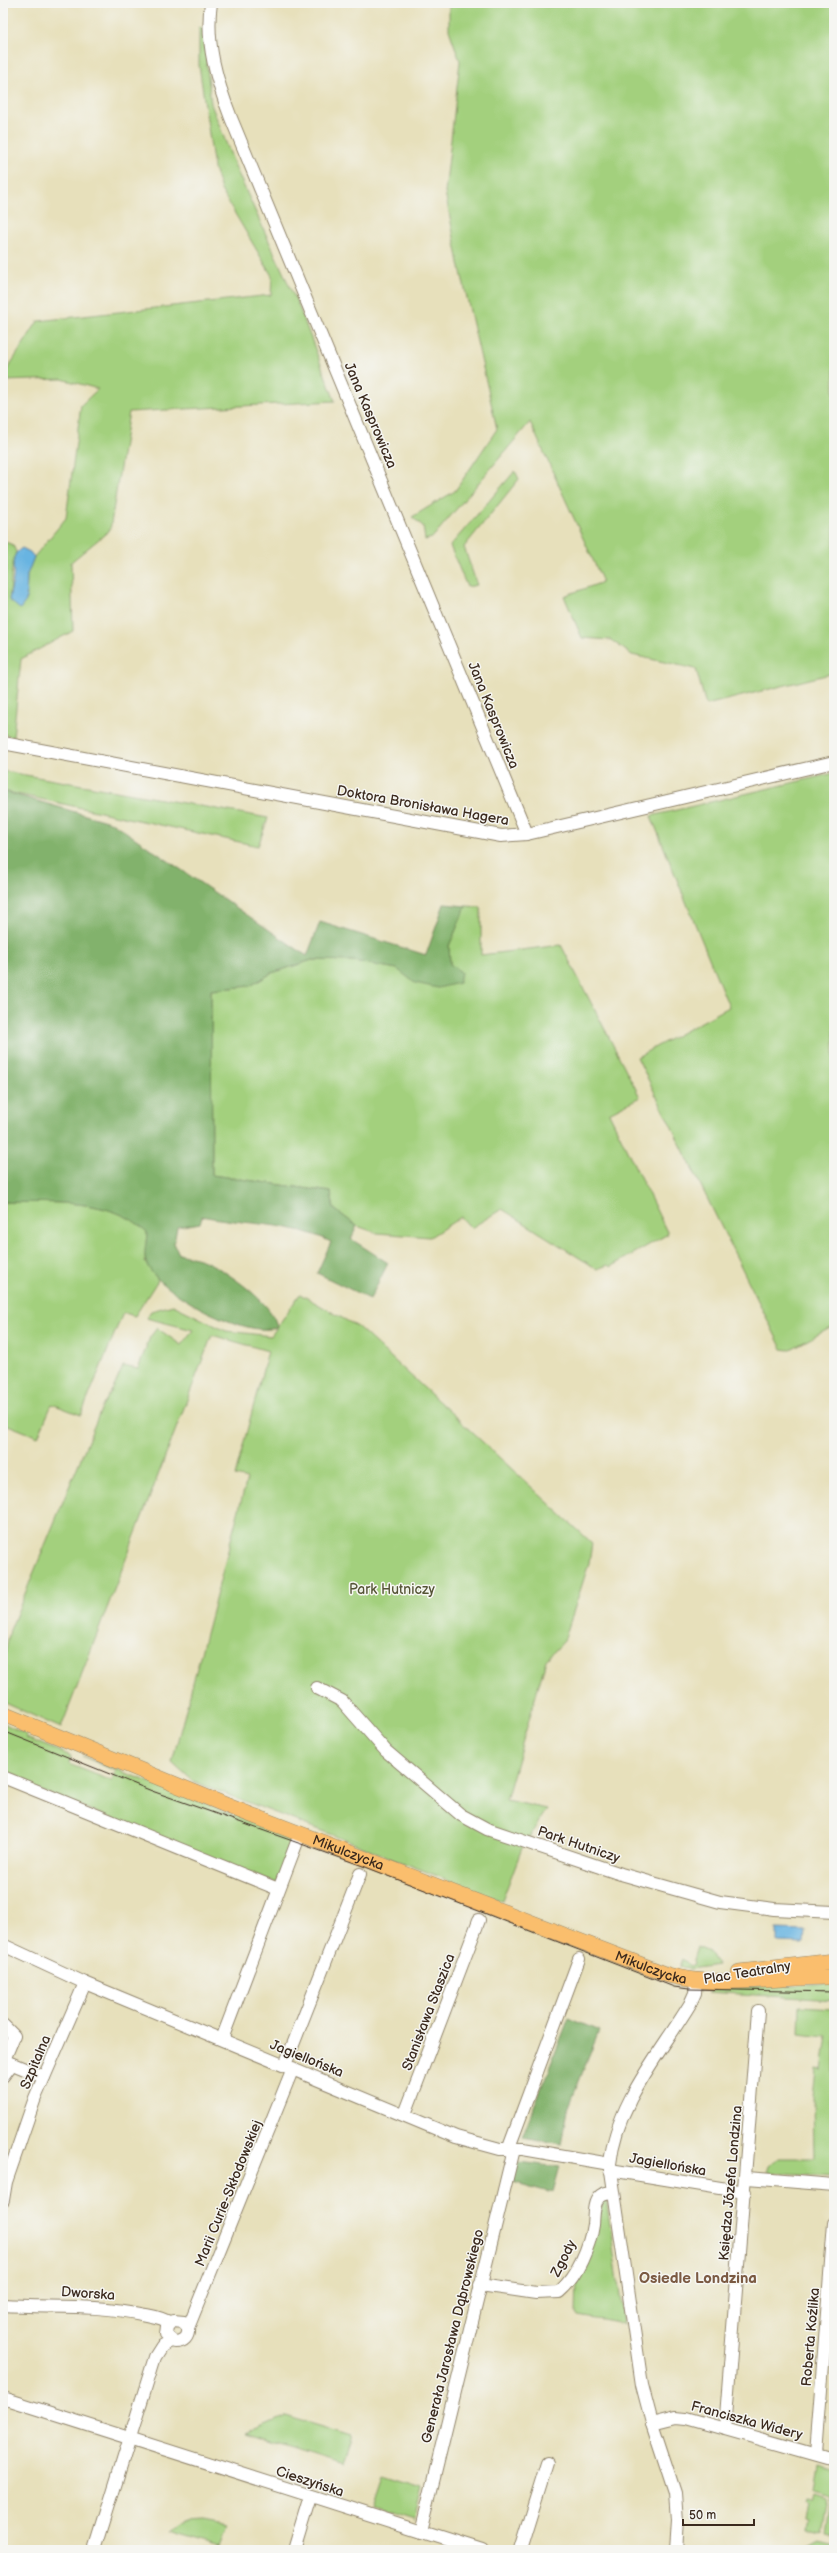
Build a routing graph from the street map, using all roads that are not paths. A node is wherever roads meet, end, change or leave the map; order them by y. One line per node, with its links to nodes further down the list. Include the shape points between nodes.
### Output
1 (211, 3): 4 (street, Jana Kasprowicza, via 211,49 223,97)
2 (3, 743): 4 (street, Doktora Bronisława Hagera, via 501,836)
3 (834, 762): 4 (street, Doktora Bronisława Hagera)
4 (526, 834)
5 (317, 1688): 11 (street, Park Hutniczy, via 342,1700 386,1751 461,1815 487,1829 628,1876 720,1902 774,1910)
6 (3, 1714): 8 (main road, Mikulczycka, via 168,1783)
7 (3, 1777): 10 (street)
8 (300, 1834): 10 (street); 17 (main road, Mikulczycka, via 668,1975)
9 (360, 1874): 23 (street, Marii Curie-Skłodowskiej)
10 (278, 1889): 21 (street)
11 (834, 1912)
12 (479, 1920): 26 (street, Stanisława Staszica)
13 (3, 1945): 18 (street, Jagiellońska)
14 (579, 1959): 27 (street, Generała Jarosława Dąbrowskiego)
15 (834, 1961): 17 (main road, Plac Teatralny, via 768,1967)
16 (834, 1977): 17 (main road, Plac Teatralny)
17 (696, 1980): 28 (street, via 690,2004 625,2110 614,2138)
18 (85, 1983): 21 (street, Jagiellońska); 25 (street, Szpitalna)
19 (758, 2012): 29 (street, Księdza Józefa Londzina)
20 (3, 2025): 22 (street, via 14,2036)
21 (222, 2039): 23 (street, Jagiellońska)
22 (6, 2061): 24 (street); 25 (street)
23 (289, 2066): 26 (street, Jagiellońska); 38 (street, Marii Curie-Skłodowskiej)
24 (3, 2076)
25 (44, 2077): 33 (street, Szpitalna, via 9,2175)
26 (405, 2114): 27 (street, Jagiellońska, via 456,2137)
27 (511, 2150): 28 (street, Jagiellońska); 35 (street, Generała Jarosława Dąbrowskiego)
28 (610, 2167): 31 (street); 32 (street, Jagiellońska)
29 (746, 2178): 30 (street); 32 (street, Księdza Józefa Londzina)
30 (834, 2185)
31 (613, 2192): 35 (street, Zgody, via 603,2194 598,2199 584,2254 568,2282 559,2292 536,2292); 41 (street, via 640,2374)
32 (745, 2192): 42 (street, Księdza Józefa Londzina)
33 (3, 2200)
34 (834, 2222): 44 (street, Roberta Koźlika)
35 (480, 2285): 48 (street, Generała Jarosława Dąbrowskiego)
36 (3, 2305): 37 (street, Dworska, via 120,2310 152,2316)
37 (170, 2323): 38 (street, via 180,2320); 39 (street, via 166,2334)
38 (188, 2328): 39 (street, Marii Curie-Skłodowskiej, via 189,2333 184,2340)
39 (171, 2341): 43 (street, Marii Curie-Skłodowskiej, via 162,2346 155,2357)
40 (3, 2398): 43 (street)
41 (652, 2423): 42 (street, Franciszka Widery, via 681,2417); 53 (street, via 675,2492)
42 (726, 2429): 44 (street, Franciszka Widery)
43 (131, 2438): 47 (street, Cieszyńska); 49 (street, Marii Curie-Skłodowskiej)
44 (816, 2454): 45 (street, Franciszka Widery)
45 (834, 2460)
46 (547, 2463): 52 (street)
47 (310, 2497): 48 (street, Cieszyńska); 50 (street)
48 (421, 2531): 51 (street, Cieszyńska)
49 (95, 2550)
50 (294, 2550)
51 (481, 2550)
52 (520, 2550)
53 (675, 2550)

